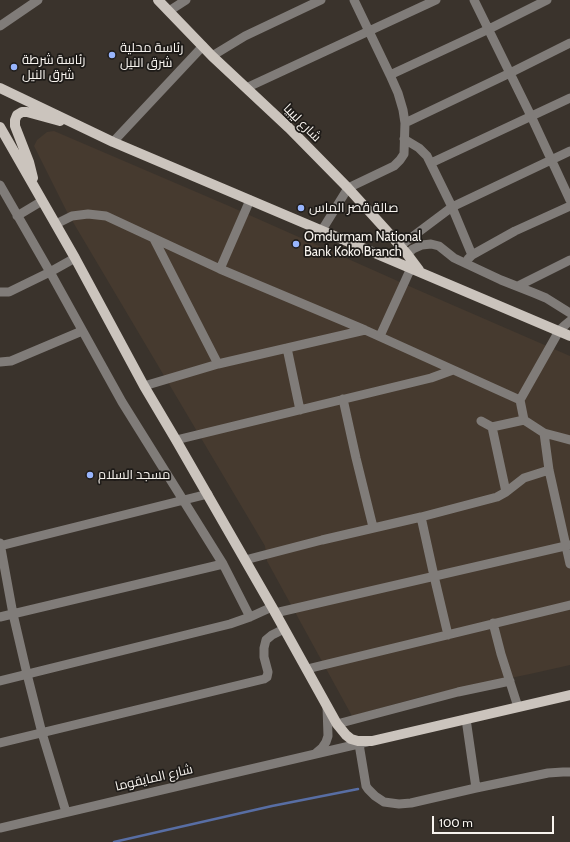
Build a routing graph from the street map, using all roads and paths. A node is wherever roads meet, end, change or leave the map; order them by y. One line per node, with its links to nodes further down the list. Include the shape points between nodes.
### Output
1 (38, 0): 12 (street)
2 (158, 0): 11 (main road, شارع ليبيا)
3 (186, 0): 11 (street)
4 (298, 0): 10 (street)
5 (321, 0): 10 (street)
6 (354, 0): 14 (street)
7 (436, 0): 14 (street)
8 (474, 0): 13 (street)
9 (547, 0): 13 (street)
10 (303, 9): 17 (street, via 245,36)
11 (169, 11): 16 (main road, شارع ليبيا)
12 (0, 26)
13 (489, 29): 18 (street); 19 (street)
14 (369, 31): 19 (street); 21 (street)
15 (570, 43): 18 (street)
16 (203, 46): 17 (main road, شارع ليبيا); 28 (street)
17 (212, 56): 21 (main road, شارع ليبيا)
18 (510, 73): 23 (street); 24 (street)
19 (390, 75): 24 (street, via 398,93)
20 (0, 88): 26 (main road)
21 (246, 88): 33 (main road, شارع ليبيا)
22 (570, 98): 23 (street)
23 (531, 116): 30 (street); 31 (street)
24 (405, 123): 27 (street)
25 (0, 127): 34 (main road)
26 (84, 128): 28 (main road); 34 (main road, via 27,112 17,115 14,126 29,162)
27 (404, 139): 31 (street, via 419,148); 33 (street, via 404,154 394,166)
28 (113, 142): 35 (main road)
29 (570, 151): 30 (street)
30 (552, 160): 36 (street); 39 (street)
31 (431, 164): 39 (street)
32 (0, 185): 40 (street)
33 (348, 188): 42 (street); 44 (main road, شارع ليبيا)
34 (36, 190): 37 (main road)
35 (250, 200): 42 (main road); 50 (street)
36 (570, 200)
37 (42, 201): 40 (street); 41 (main road)
38 (570, 206): 46 (street, via 515,231)
39 (452, 207): 44 (street); 46 (street)
40 (17, 216): 52 (street)
41 (56, 224): 43 (street, via 72,216 106,216); 47 (main road)
42 (322, 230): 51 (main road)
43 (154, 238): 50 (street); 64 (street)
44 (400, 246): 45 (main road, شارع ليبيا)
45 (407, 254): 49 (street, via 422,245 431,244 439,246); 51 (main road, شارع ليبيا)
46 (472, 255): 49 (street)
47 (75, 258): 52 (street); 66 (main road)
48 (570, 260): 53 (street)
49 (463, 263): 53 (street)
50 (220, 269): 57 (street)
51 (416, 270): 59 (main road); 60 (street)
52 (50, 272): 54 (street, via 9,292); 58 (street)
53 (518, 286): 55 (street, via 546,298)
54 (0, 292)
55 (570, 313)
56 (570, 321): 59 (street)
57 (365, 330): 60 (street); 62 (street)
58 (82, 331): 63 (street, via 11,361); 79 (street, via 122,402)
59 (559, 332): 61 (main road); 68 (street)
60 (380, 336): 65 (street)
61 (570, 336)
62 (287, 348): 64 (street); 69 (street)
63 (0, 362)
64 (218, 364): 66 (street)
65 (453, 370): 67 (street, via 431,378); 68 (street)
66 (144, 386): 74 (main road)
67 (343, 399): 69 (street); 81 (street)
68 (520, 400): 70 (street)
69 (300, 410): 74 (street)
70 (524, 420): 72 (street); 73 (street)
71 (481, 421): 72 (street)
72 (492, 427): 77 (street)
73 (544, 433): 75 (street); 76 (street)
74 (176, 440): 78 (main road)
75 (570, 440)
76 (549, 470): 77 (street, via 524,478); 83 (street)
77 (506, 492): 80 (street, via 498,497)
78 (208, 494): 79 (street); 84 (main road)
79 (183, 500): 82 (street); 85 (street)
80 (421, 517): 81 (street); 87 (street)
81 (373, 528): 84 (street)
82 (0, 545): 90 (street)
83 (568, 545): 86 (street); 87 (street)
84 (245, 560): 89 (main road)
85 (222, 564): 90 (street); 92 (street)
86 (570, 564)
87 (434, 576): 89 (street); 95 (street)
88 (570, 605): 93 (street)
89 (274, 610): 92 (street); 94 (main road)
90 (13, 614): 91 (street); 97 (street)
91 (0, 617)
92 (250, 618): 97 (street)
93 (493, 623): 95 (street); 99 (street)
94 (284, 629): 96 (main road); 105 (street, via 266,640 264,657 268,672 264,680)
95 (448, 635): 96 (street)
96 (307, 669): 101 (main road)
97 (27, 674): 98 (street); 105 (street)
98 (0, 681)
99 (510, 681): 102 (street); 104 (street)
100 (570, 695): 102 (main road)
101 (327, 706): 104 (main road); 109 (street, via 328,736 322,748)
102 (518, 707): 103 (main road)
103 (466, 719): 106 (main road); 111 (street)
104 (337, 724): 106 (main road, via 352,739)
105 (42, 733): 107 (street); 112 (street)
106 (372, 741): 108 (street, شارع المايقوما)
107 (0, 743)
108 (359, 744): 109 (street, شارع المايقوما); 111 (street, via 366,786 384,802 411,803)
109 (314, 755): 112 (street, شارع المايقوما)
110 (570, 772): 111 (street, via 548,773)
111 (476, 788)
112 (66, 812): 113 (street, شارع المايقوما)
113 (0, 828)

